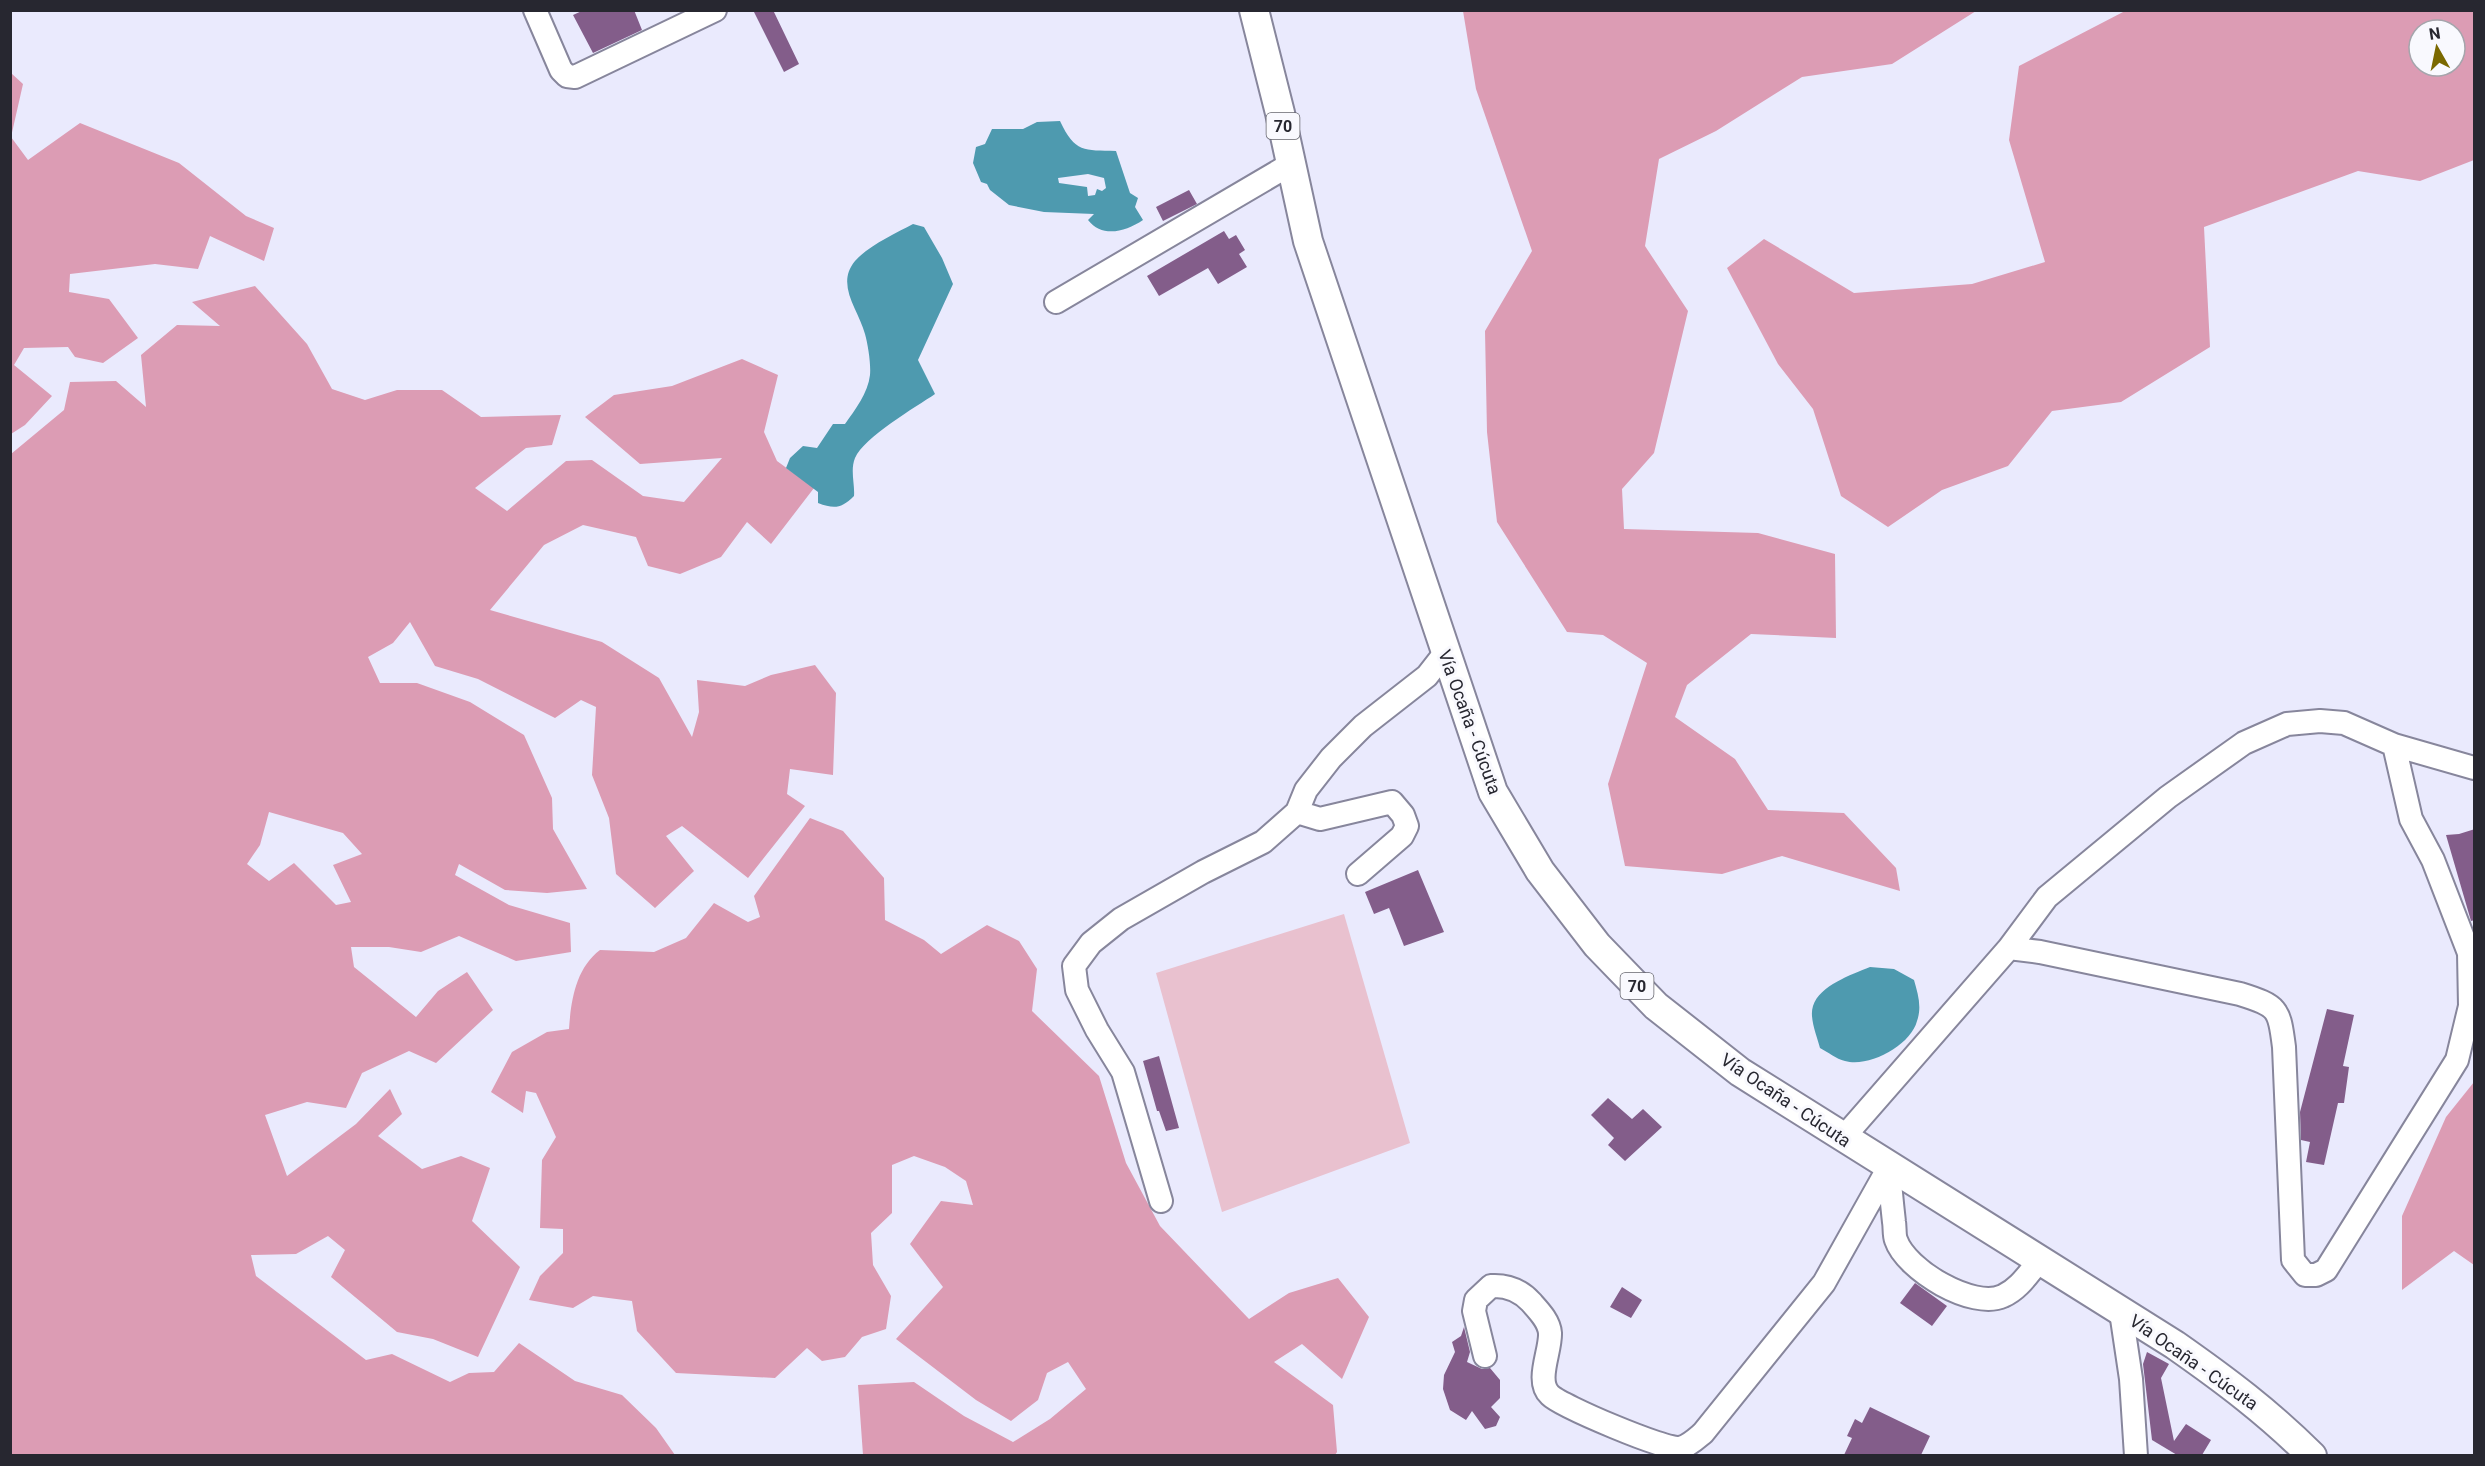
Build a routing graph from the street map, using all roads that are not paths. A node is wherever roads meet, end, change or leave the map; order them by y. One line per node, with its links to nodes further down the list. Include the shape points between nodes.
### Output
1 (535, 10): 2 (street, via 561,69 574,77)
2 (716, 10)
3 (1254, 10): 4 (main road, Vía Ocaña - Cúcuta / 70)
4 (1291, 164): 5 (street); 6 (main road, Vía Ocaña - Cúcuta / 70, via 1308,241)
5 (1056, 302)
6 (1445, 653): 9 (street, via 1427,676 1363,726 1331,758 1306,789); 13 (main road, Vía Ocaña - Cúcuta / 70, via 1493,792 1540,871 1597,945 1656,1006 1740,1072)
7 (2394, 746): 8 (street); 11 (street, via 2344,723 2320,721 2287,724 2244,743 2168,797 2047,897); 12 (street, via 2411,819 2433,860 2469,953)
8 (2475, 768)
9 (1297, 812): 10 (street, via 1320,819 1392,802 1398,808 1407,826 1402,836); 15 (street, via 1263,842 1121,919 1091,944 1074,966 1077,990 1123,1072)
10 (1358, 874)
11 (2009, 948): 12 (street, via 2240,994 2267,1002 2280,1016 2293,1260 2305,1275 2316,1275 2326,1269); 13 (street)
12 (2466, 1053)
13 (1844, 1138): 14 (main road, Vía Ocaña - Cúcuta / 70)
14 (1889, 1167): 16 (main road, Vía Ocaña - Cúcuta / 70); 16 (street, via 1896,1240 1907,1257 1952,1291 1975,1298 2001,1298 2015,1290); 18 (street, via 1824,1283 1703,1433 1681,1448 1662,1446 1550,1395 1544,1385 1550,1331 1542,1314 1527,1298 1507,1286 1491,1286 1476,1300 1474,1311)
15 (1161, 1201)
16 (2039, 1261): 17 (main road, Vía Ocaña - Cúcuta / 70)
17 (2121, 1312): 19 (street); 20 (main road, Vía Ocaña - Cúcuta / 70, via 2229,1383)
18 (1485, 1356)
19 (2136, 1455)
20 (2312, 1455)

